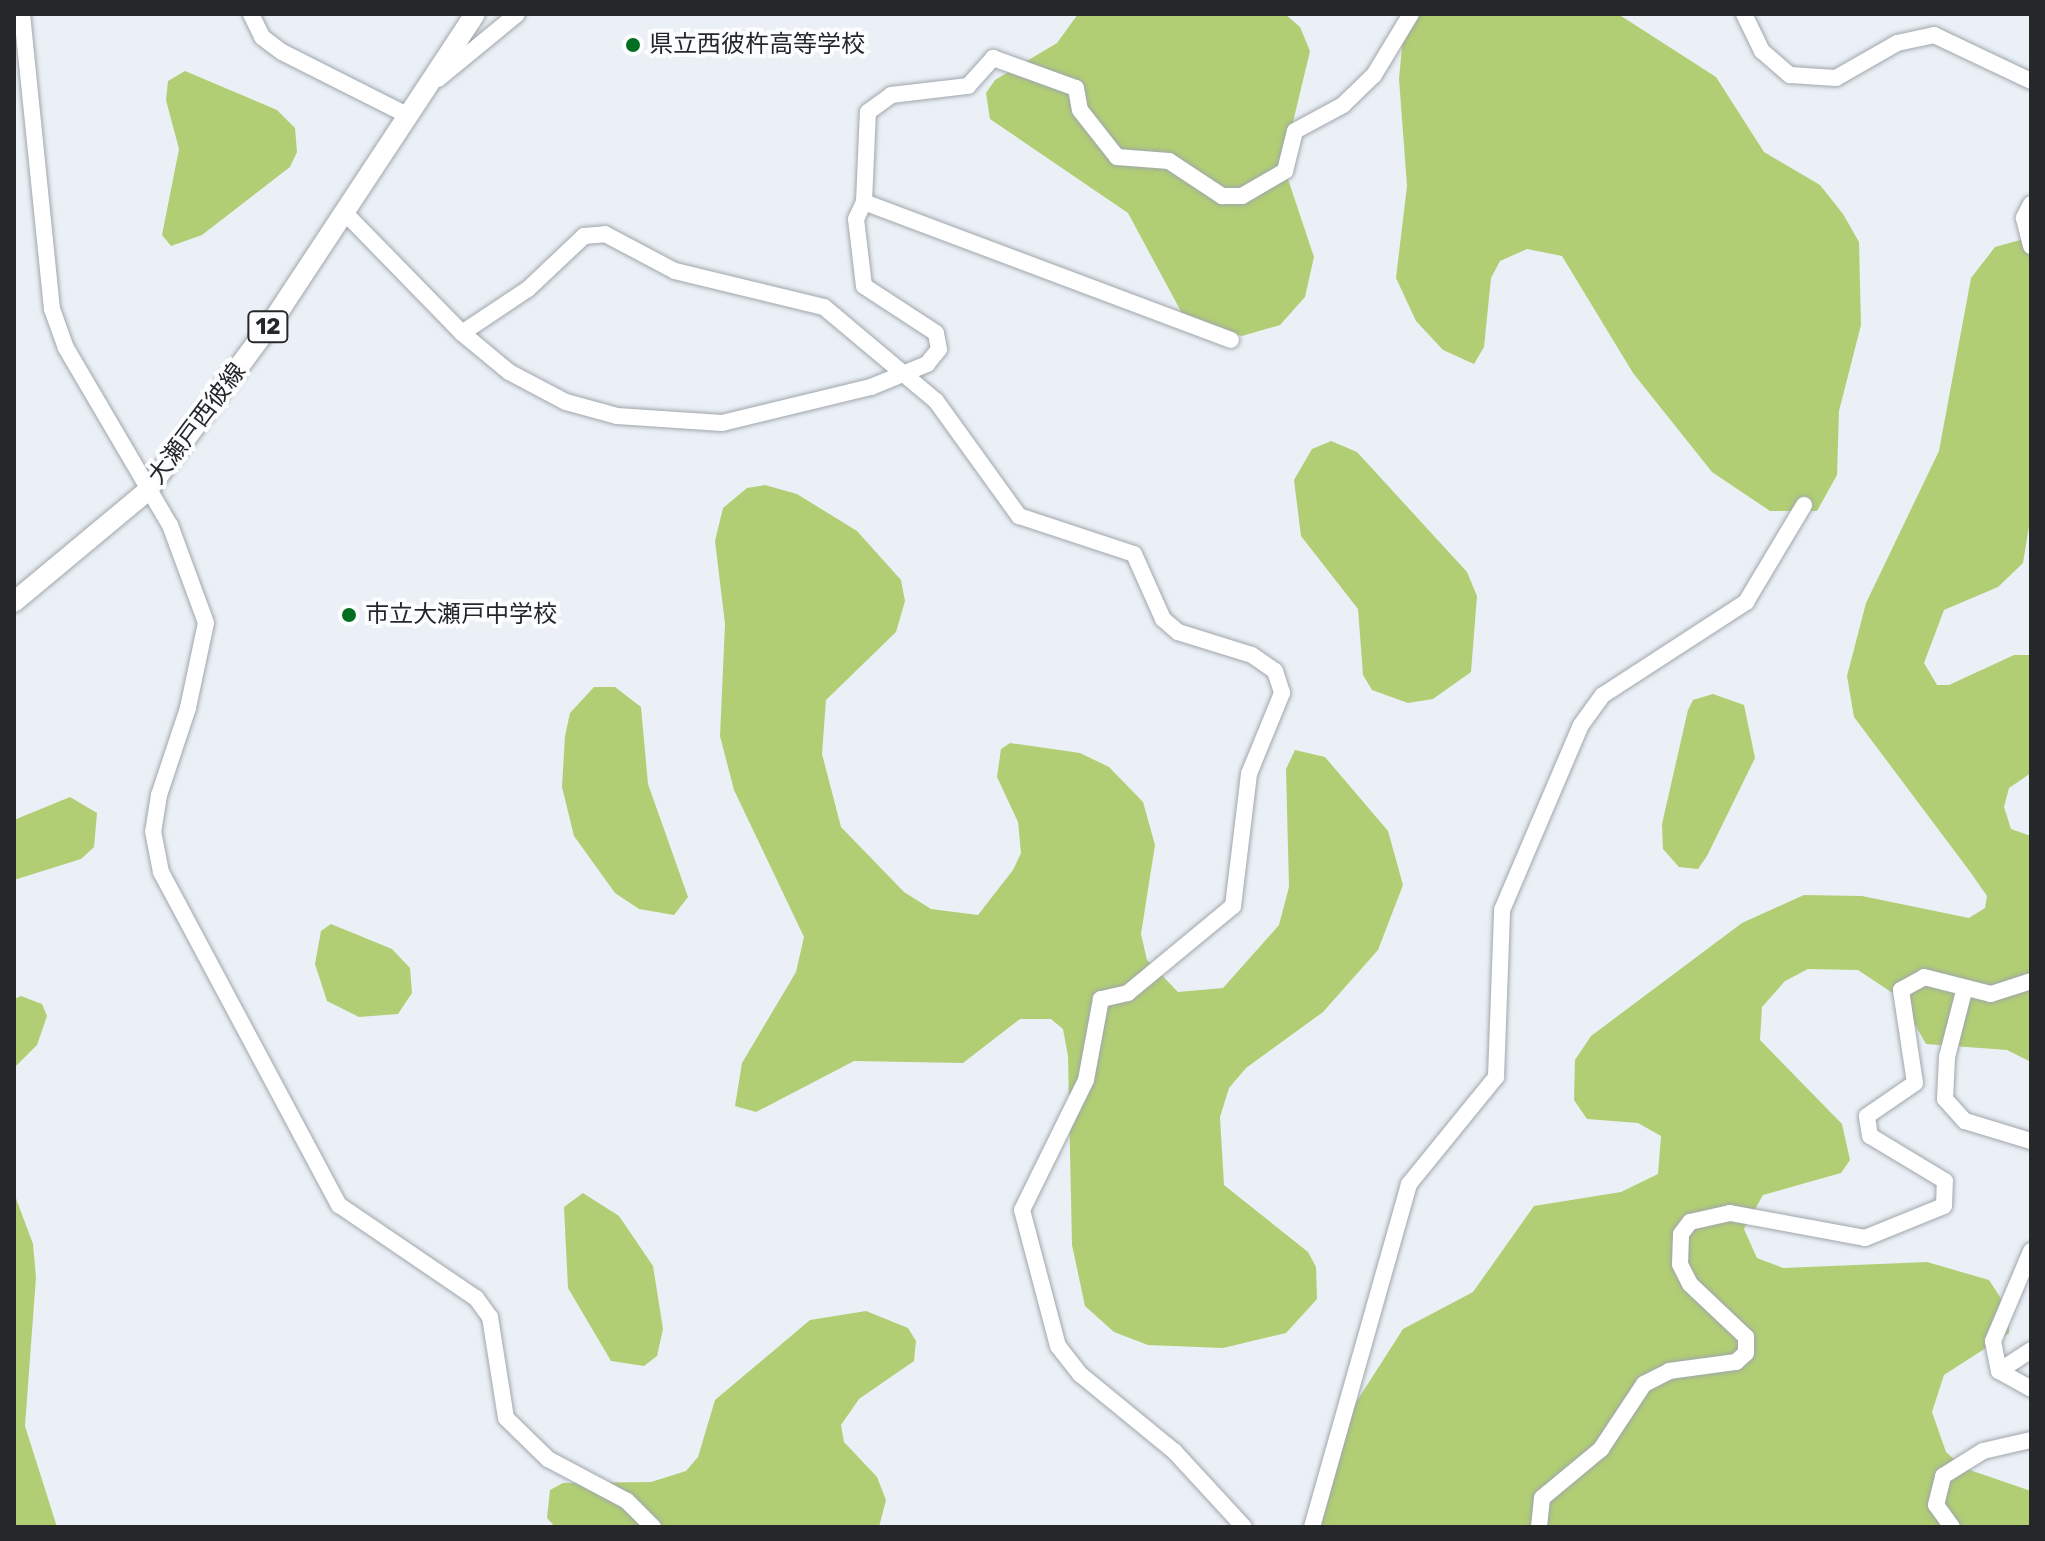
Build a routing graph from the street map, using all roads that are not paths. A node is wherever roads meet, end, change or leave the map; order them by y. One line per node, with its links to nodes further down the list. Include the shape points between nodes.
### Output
1 (22, 14): 17 (street, via 52,309 66,348)
2 (251, 14): 9 (street, via 262,37 282,52)
3 (475, 14): 7 (main road, 大瀬戸西彼線 / 12)
4 (517, 14): 7 (street)
5 (1411, 14): 10 (street, via 1374,75 1343,105 1295,131 1285,171 1262,190 1222,196 1169,161 1117,157 1080,110 1076,88 993,58 968,86 891,95 868,112)
6 (1744, 14): 8 (street, via 1762,51 1790,75 1836,78 1897,43 1934,35)
7 (438, 79): 9 (main road, 大瀬戸西彼線 / 12)
8 (2031, 81)
9 (405, 114): 12 (main road, 大瀬戸西彼線 / 12)
10 (864, 202): 15 (street); 16 (street, via 856,219 864,286 936,333 939,349)
11 (2031, 204): 13 (street, via 2024,218)
12 (346, 214): 14 (street); 17 (main road, 大瀬戸西彼線 / 12)
13 (2031, 246)
14 (462, 333): 16 (street, via 509,372 566,402 666,422 772,417); 16 (street, via 528,289 584,236 605,234 675,271 824,307)
15 (1231, 340)
16 (904, 375): 29 (street, via 936,401 1019,516 1134,554 1163,619 1194,639 1252,655 1275,671 1282,693 1249,774 1233,906 1128,993 1101,999 1086,1080 1022,1210 1058,1346 1081,1375 1174,1451)
17 (147, 491): 19 (main road, 大瀬戸西彼線 / 12); 28 (street, via 170,525 206,623 188,708 159,795 153,831 161,872 339,1205 476,1298 490,1317 506,1418 536,1451 627,1501)
18 (1804, 505): 30 (street, via 1746,602 1603,695 1581,725 1502,910 1496,1077 1409,1184)
19 (14, 602)
20 (2031, 981): 21 (street, via 1991,994)
21 (1964, 991): 22 (street, via 1947,1057 1945,1099 1965,1121); 31 (street, via 1924,977 1901,990 1915,1083 1867,1116 1870,1136 1945,1181 1944,1206 1865,1238 1730,1213 1690,1222 1681,1234 1680,1264 1690,1284 1746,1337 1746,1353 1736,1362 1669,1371 1644,1384 1601,1449 1542,1498)
22 (2031, 1141)
23 (2031, 1251): 25 (street, via 1998,1318)
24 (2031, 1350): 25 (street)
25 (1999, 1371): 26 (street)
26 (2031, 1389)
27 (2031, 1440): 32 (street, via 1983,1451 1943,1476 1936,1505)
28 (653, 1527)
29 (1244, 1527)
30 (1312, 1527)
31 (1539, 1527)
32 (1952, 1527)

